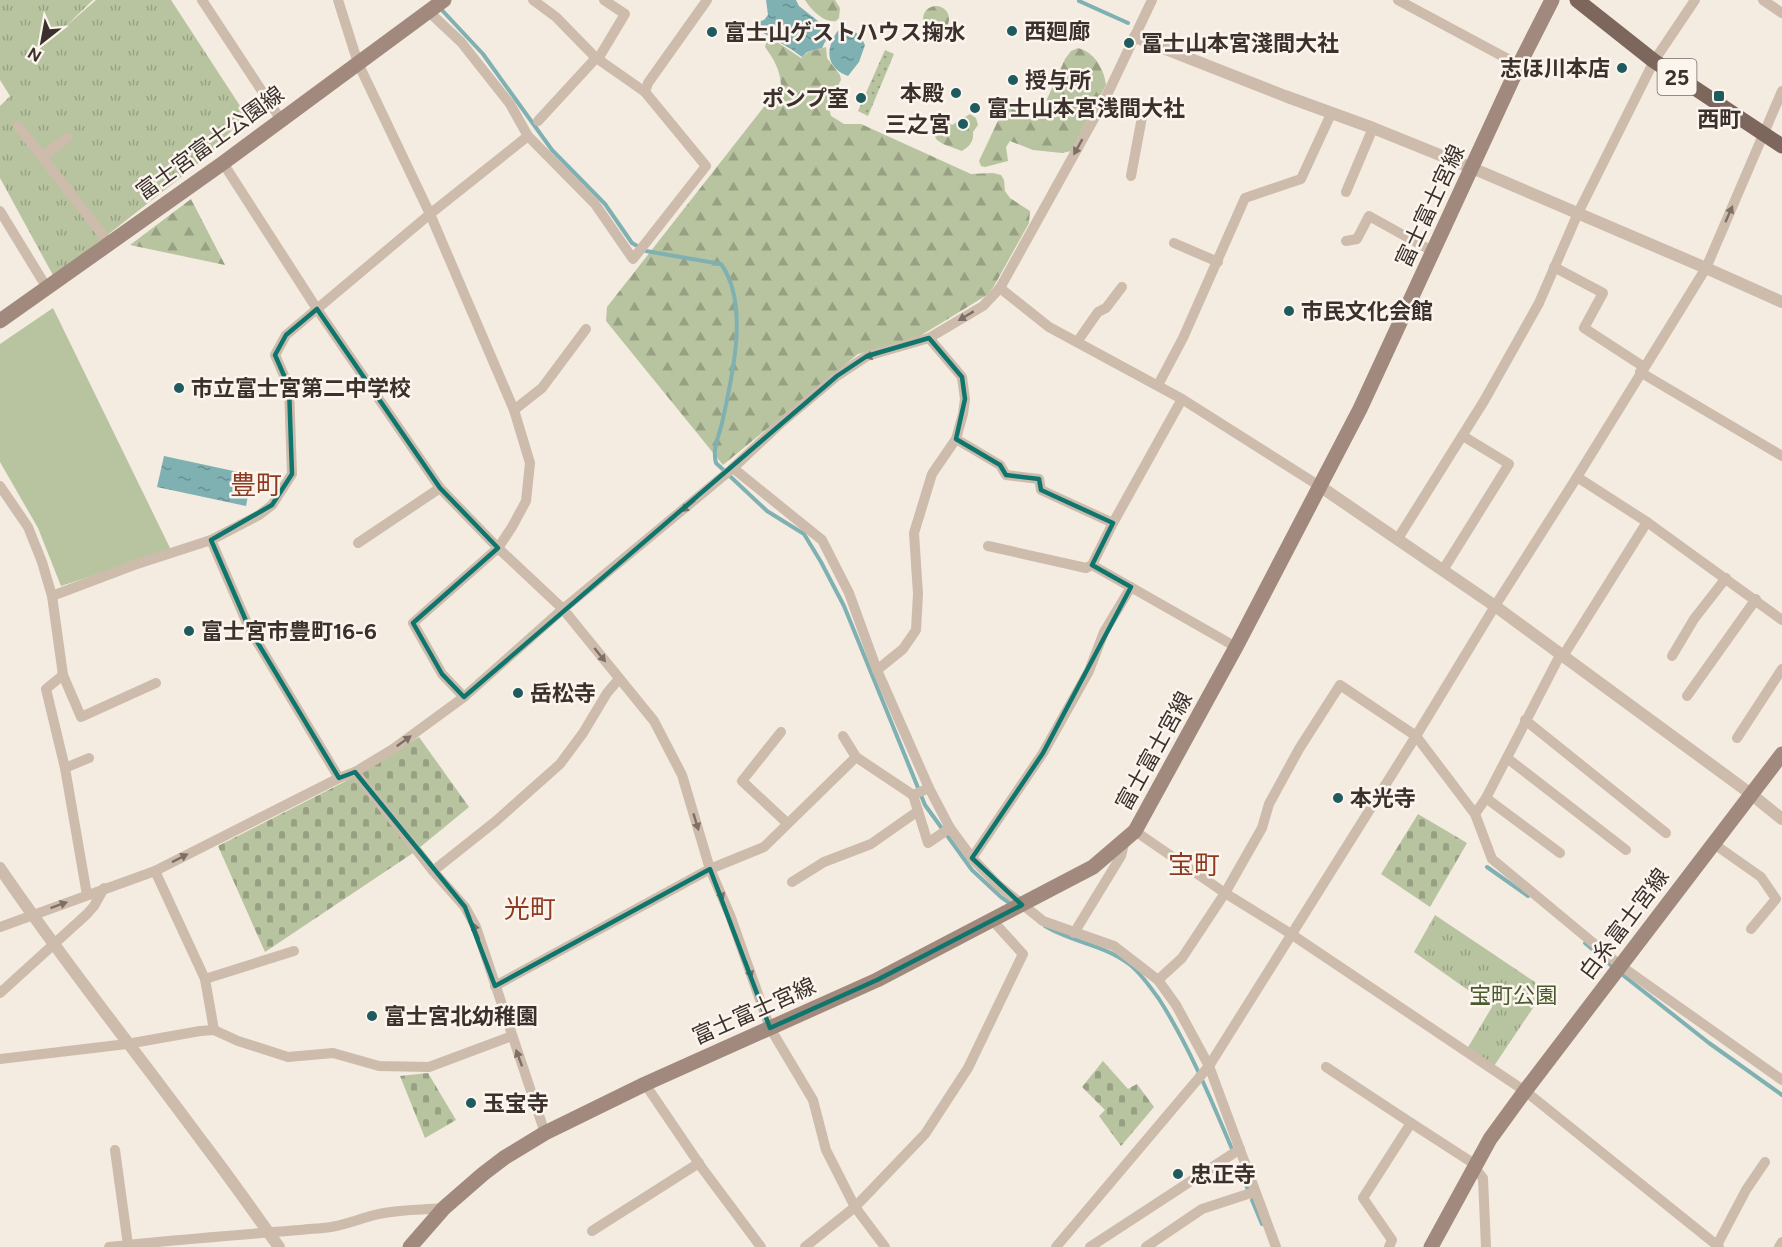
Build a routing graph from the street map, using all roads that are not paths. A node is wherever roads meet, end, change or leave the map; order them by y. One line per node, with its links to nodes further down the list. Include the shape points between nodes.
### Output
1 (202, 0): 23 (street)
2 (338, 0): 17 (street)
3 (533, 0): 15 (street, via 556,17)
4 (604, 0): 15 (street, via 625,14)
5 (707, 0): 20 (street)
6 (1152, 0): 14 (street)
7 (1398, 0): 18 (street)
8 (1552, 0): 18 (main road, 富士富士宮線)
9 (1577, 0): 16 (main road, 25)
10 (1695, 0): 16 (street)
11 (1763, 0): 13 (street)
12 (436, 6): 17 (main road, 富士宮富士公園線); 28 (street, via 510,104)
13 (1782, 13)
14 (1135, 37): 21 (street); 22 (street)
15 (597, 59): 20 (street); 24 (street)
16 (1654, 62): 27 (main road, 25); 37 (street)
17 (358, 63): 23 (main road, 富士宮富士公園線); 38 (street)
18 (1519, 65): 33 (main road, 富士富士宮線)
19 (1782, 91): 27 (street)
20 (645, 92): 28 (street, via 706,166 633,259 595,204)
21 (1106, 96): 34 (street, via 1143,117); 48 (street, one-way to 48)
22 (1331, 114): 26 (street); 43 (street, via 1301,179 1245,198)
23 (281, 120): 32 (main road, 富士宮富士公園線)
24 (538, 121)
25 (18, 126): 31 (street)
26 (1373, 128): 33 (street); 35 (street)
27 (1764, 135): 30 (main road, 25); 45 (street, one-way to 27)
28 (528, 136): 38 (street)
29 (68, 138): 31 (street)
30 (1782, 146)
31 (42, 157): 40 (street)
32 (223, 163): 40 (main road, 富士宮富士公園線); 50 (street)
33 (1472, 168): 37 (street); 42 (main road, 富士富士宮線)
34 (1131, 176)
35 (1346, 192)
36 (0, 211): 47 (street)
37 (1578, 213): 44 (street); 45 (street)
38 (429, 214): 50 (street); 58 (street)
39 (1346, 241): 42 (street, via 1357,239 1370,216)
40 (110, 243): 47 (main road, 富士宮富士公園線)
41 (1174, 243): 43 (street)
42 (1434, 252): 65 (main road, 富士富士宮線)
43 (1218, 262): 56 (street)
44 (1554, 267): 55 (street, via 1603,293 1584,328); 59 (street, via 1539,303)
45 (1706, 268): 49 (street); 55 (street)
46 (1122, 286): 54 (street)
47 (47, 288): 51 (main road, 富士宮富士公園線)
48 (1000, 288): 53 (street, one-way to 53, via 983,306); 54 (street, via 1050,327)
49 (1782, 302)
50 (317, 309): 66 (street); 69 (street, via 286,335 275,355 289,387 292,474 272,505)
51 (0, 321)
52 (586, 329): 58 (street, via 542,388)
53 (929, 338): 60 (street, via 962,377 965,399); 62 (street, one-way to 62, via 857,362 781,423)
54 (1077, 342): 56 (street)
55 (1642, 369): 61 (street); 63 (street)
56 (1158, 385): 57 (street)
57 (1182, 399): 65 (street); 68 (street)
58 (514, 410): 73 (street, via 530,463 526,501)
59 (1463, 436): 70 (street); 75 (street, via 1509,464)
60 (956, 438): 68 (street, via 1000,465 1006,475 1039,479 1041,490); 87 (street, via 932,474 914,533 916,630 903,649)
61 (1782, 456)
62 (733, 468): 81 (street, one-way to 81); 87 (street, via 822,540 849,592)
63 (1578, 477): 67 (street); 80 (street)
64 (0, 486): 78 (street, via 28,527)
65 (1321, 487): 70 (street); 83 (main road, 富士富士宮線)
66 (440, 488): 71 (street); 73 (street)
67 (1647, 522): 76 (street); 84 (street)
68 (1113, 523): 74 (street)
69 (211, 540): 78 (street); 104 (street, via 250,630)
70 (1398, 540): 75 (street)
71 (358, 543)
72 (988, 546): 74 (street, via 1086,568)
73 (498, 548): 81 (street); 92 (street, via 413,623 442,674)
74 (1092, 565): 77 (street)
75 (1443, 570): 80 (street)
76 (1726, 578): 79 (street); 85 (street)
77 (1131, 587): 83 (street); 119 (street, via 1043,753)
78 (52, 596): 88 (street)
79 (1756, 599): 82 (street); 91 (street)
80 (1495, 606): 84 (street); 96 (street)
81 (563, 609): 89 (street, one-way to 89); 92 (street)
82 (1782, 620)
83 (1236, 647): 115 (main road, 富士富士宮線)
84 (1563, 656): 93 (street); 106 (street)
85 (1672, 656)
86 (1782, 669): 97 (street)
87 (877, 670): 105 (street)
88 (63, 675): 90 (street, via 81,717); 102 (street, via 46,689)
89 (619, 679): 121 (street, one-way to 121, via 654,721 682,775); 123 (street, via 560,764)
90 (156, 683)
91 (1687, 696)
92 (464, 697): 103 (street, one-way to 92)
93 (1525, 720): 101 (street); 114 (street)
94 (781, 732): 112 (street, via 742,781)
95 (843, 736): 99 (street)
96 (1416, 736): 110 (street); 126 (street, via 1340,685 1299,749 1269,804 1263,828); 134 (street)
97 (1737, 738)
98 (1782, 754): 106 (main road, 白糸富士宮線)
99 (856, 757): 107 (street); 112 (street)
100 (89, 758): 102 (street)
101 (1507, 758): 108 (street); 117 (street)
102 (64, 768): 127 (street)
103 (355, 772): 104 (street); 123 (street)
104 (339, 778): 122 (street, one-way to 104)
105 (929, 788): 107 (street); 113 (street)
106 (1751, 794): 111 (street); 116 (main road, 白糸富士宮線)
107 (913, 795): 109 (street)
108 (1486, 798): 110 (street); 118 (street)
109 (918, 811): 113 (street, via 928,843); 124 (street, via 871,844 824,862)
110 (1475, 814): 137 (street, via 1492,859)
111 (1782, 819)
112 (787, 823): 121 (street, via 764,847)
113 (951, 828): 119 (street)
114 (1666, 833)
115 (1130, 836): 126 (street); 128 (main road, 富士富士宮線, via 1094,867); 133 (street)
116 (1714, 844): 132 (street, via 1761,878 1776,899); 137 (main road, 白糸富士宮線)
117 (1626, 850)
118 (1560, 854)
119 (972, 858): 128 (street)
120 (0, 868): 129 (street)
121 (710, 869): 140 (street); 142 (street, one-way to 142)
122 (154, 871): 125 (street); 138 (street)
123 (433, 871): 140 (street, one-way to 123, via 476,927 465,907)
124 (792, 882)
125 (104, 888): 127 (street); 135 (street, via 87,914)
126 (1225, 893): 134 (street); 139 (street, via 1182,958)
127 (87, 895): 129 (street, one-way to 127)
128 (1017, 908): 130 (main road, 富士富士宮線); 133 (street)
129 (32, 915): 131 (street); 135 (street)
130 (992, 920): 142 (main road, 富士富士宮線, via 877,980); 160 (street, via 1023,954 968,1068 925,1134)
131 (0, 927)
132 (1750, 929)
133 (1074, 933): 139 (street, via 1114,946)
134 (1291, 934): 147 (street); 151 (street)
135 (54, 943): 141 (street); 145 (street)
136 (294, 951): 138 (street)
137 (1621, 966): 149 (street); 151 (main road, 白糸富士宮線)
138 (205, 979): 143 (street)
139 (1158, 980): 147 (street)
140 (495, 986): 144 (street)
141 (0, 993)
142 (770, 1028): 150 (main road, 富士富士宮線); 160 (street, via 813,1100 826,1150)
143 (214, 1030): 144 (street, via 288,1057 333,1053 379,1066 419,1067 429,1067); 145 (street)
144 (512, 1036): 153 (street, one-way to 144)
145 (127, 1044): 146 (street); 163 (street)
146 (0, 1059)
147 (1209, 1066): 154 (street); 173 (street)
148 (1326, 1067): 152 (street)
149 (1782, 1080)
150 (645, 1084): 153 (main road, 富士富士宮線); 157 (street)
151 (1525, 1091): 158 (main road, 白糸富士宮線); 166 (street)
152 (1411, 1123): 158 (street); 177 (street, via 1363,1198 1392,1240)
153 (546, 1133): 161 (main road, 富士富士宮線, via 504,1158)
154 (1240, 1149): 159 (street); 174 (street)
155 (115, 1150): 165 (street)
156 (1765, 1161): 166 (street)
157 (699, 1163): 162 (street); 170 (street)
158 (1475, 1166): 178 (main road, 白糸富士宮線); 179 (street, via 1483,1178)
159 (1254, 1192): 175 (street, via 1202,1209); 176 (street)
160 (855, 1207): 171 (street); 172 (street)
161 (444, 1208): 163 (street, via 384,1213 326,1228); 169 (main road, 富士富士宮線)
162 (592, 1231)
163 (269, 1234): 165 (street); 168 (street)
164 (1782, 1242): 180 (street)
165 (128, 1245): 167 (street)
166 (1717, 1246)
167 (109, 1247)
168 (279, 1247)
169 (410, 1247)
170 (760, 1247)
171 (805, 1247)
172 (885, 1247)
173 (1056, 1247)
174 (1090, 1247)
175 (1146, 1247)
176 (1276, 1247)
177 (1389, 1247)
178 (1431, 1247)
179 (1486, 1247)
180 (1779, 1247)

